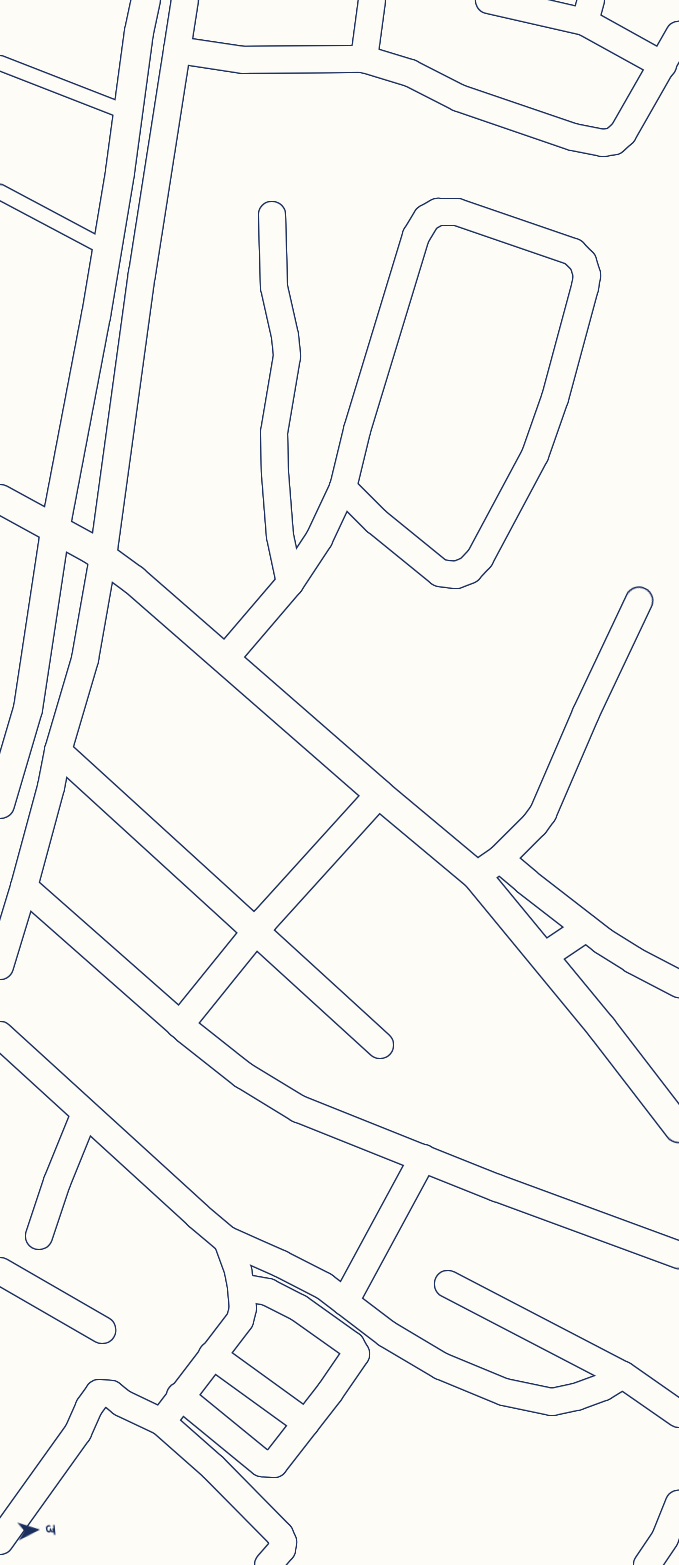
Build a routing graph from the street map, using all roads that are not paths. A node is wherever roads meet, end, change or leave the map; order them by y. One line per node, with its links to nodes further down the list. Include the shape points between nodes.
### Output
1 (185, 0): 7 (street)
2 (372, 0): 8 (street)
3 (489, 0): 5 (street)
4 (141, 1): 11 (street)
5 (588, 11): 10 (street)
6 (679, 35): 10 (street)
7 (177, 50): 8 (street, via 244,60); 17 (street, via 142,274)
8 (364, 59): 10 (street, via 410,73 459,98 573,137 603,143 614,141 623,133)
9 (0, 63): 11 (lane)
10 (663, 65)
11 (128, 113): 14 (street)
12 (0, 192): 14 (lane)
13 (272, 215): 18 (street, via 274,287 287,356 274,433 275,473 280,536)
14 (107, 249): 17 (street)
15 (343, 488): 15 (street, via 357,430 416,236 428,218 438,212 458,212 573,252 583,262 587,275 585,288 556,398 535,455 480,558 470,570 456,575 440,573); 18 (street, via 319,539)
16 (0, 499): 17 (street)
17 (81, 544): 20 (street, via 134,580); 21 (street, via 85,659); 23 (street)
18 (290, 583): 20 (street)
19 (639, 602): 24 (street, via 543,813)
20 (225, 659): 22 (street)
21 (58, 751): 26 (street); 28 (street)
22 (379, 794): 25 (street); 28 (street)
23 (0, 804)
24 (500, 859): 25 (street); 27 (street)
25 (476, 875): 29 (street)
26 (24, 887): 30 (street); 32 (street)
27 (586, 928): 29 (street); 31 (street, via 633,960)
28 (255, 932): 32 (street); 34 (street)
29 (543, 957): 36 (street)
30 (0, 966)
31 (679, 984)
32 (180, 1025): 37 (street, via 243,1075 298,1109)
33 (0, 1035): 35 (street)
34 (380, 1045)
35 (85, 1113): 38 (street, via 56,1182); 39 (street)
36 (679, 1128)
37 (423, 1158): 40 (street); 44 (street)
38 (39, 1236)
39 (227, 1240): 43 (street); 44 (street, via 324,1286)
40 (679, 1255)
41 (0, 1271): 45 (street)
42 (448, 1284): 47 (street)
43 (241, 1287): 46 (street, via 243,1308 240,1320); 51 (street, via 268,1292 299,1308 350,1345 356,1354)
44 (345, 1302): 47 (street, via 387,1334 441,1366 504,1392 552,1402 603,1388)
45 (102, 1330)
46 (212, 1355): 48 (street); 51 (street)
47 (623, 1375): 49 (street)
48 (180, 1396): 50 (street); 51 (street, via 268,1465 274,1464 284,1454)
49 (679, 1414)
50 (162, 1422): 53 (street, via 122,1403 111,1394 99,1394 78,1432); 54 (street, via 280,1535 282,1549)
51 (306, 1423)
52 (679, 1504): 55 (street, via 665,1538)
53 (0, 1541)
54 (268, 1565)
55 (647, 1565)

